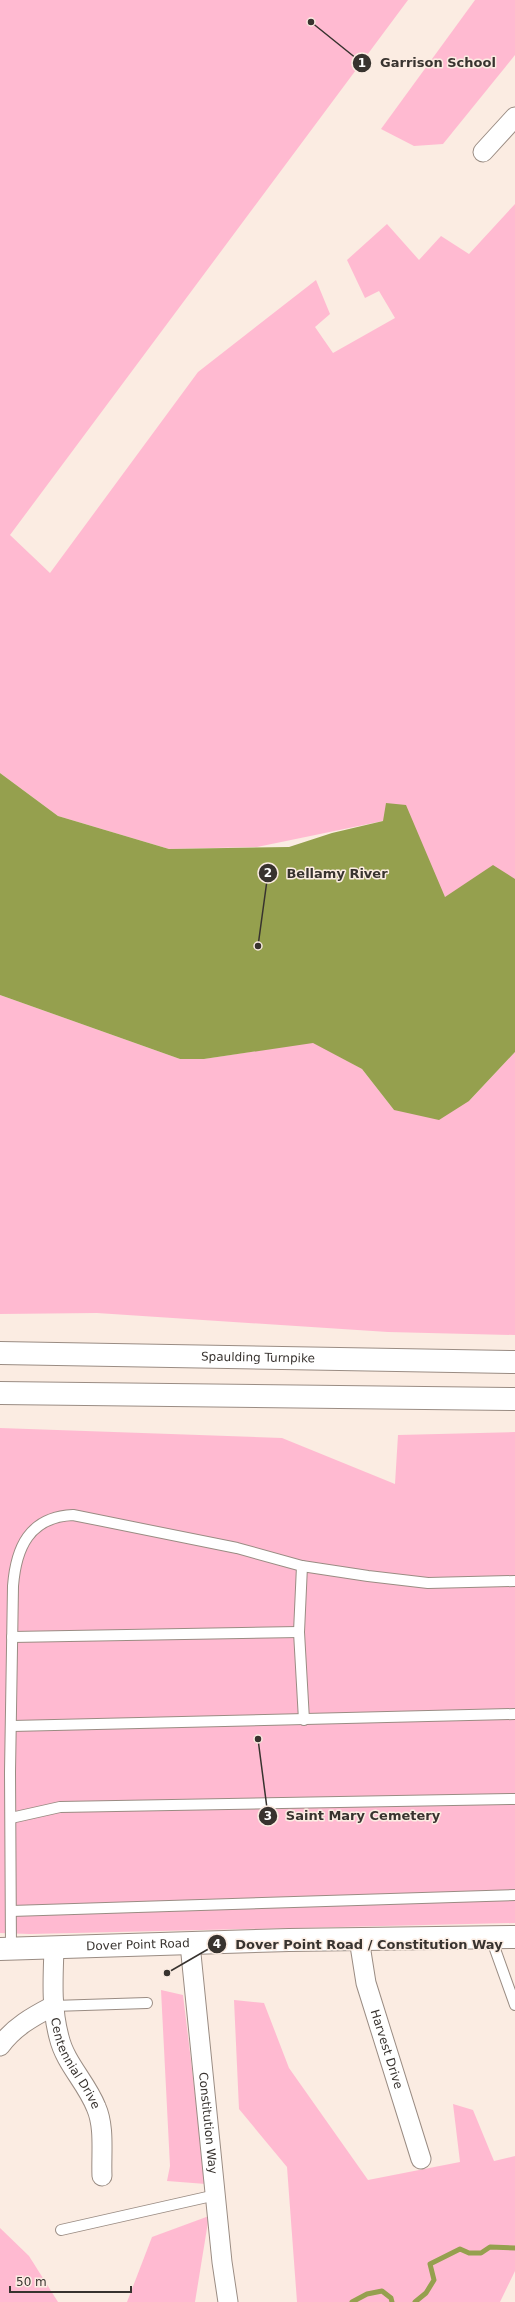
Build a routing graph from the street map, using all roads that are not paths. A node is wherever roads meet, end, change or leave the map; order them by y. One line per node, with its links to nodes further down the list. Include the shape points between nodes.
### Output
1 (515, 117): 2 (street)
2 (483, 152)
3 (0, 1353): 4 (main road, Spaulding Turnpike)
4 (515, 1362)
5 (0, 1393): 6 (main road)
6 (515, 1399)
7 (302, 1566): 8 (lane, via 428,1583); 9 (lane); 10 (lane, via 237,1548 101,1520 59,1515 45,1521 31,1532 15,1563)
8 (515, 1582)
9 (299, 1632): 10 (lane); 12 (lane)
10 (12, 1637): 13 (lane)
11 (515, 1714): 12 (lane)
12 (304, 1720): 13 (lane)
13 (12, 1726): 15 (lane)
14 (515, 1799): 15 (lane, via 60,1807)
15 (11, 1818): 17 (lane)
16 (515, 1895): 17 (lane)
17 (11, 1911): 23 (lane)
18 (515, 1937): 19 (main road, Dover Point Road)
19 (491, 1938): 20 (main road, Dover Point Road); 25 (lane)
20 (359, 1939): 21 (main road, Dover Point Road); 28 (street, Harvest Drive, via 366,1983)
21 (190, 1944): 22 (main road, Dover Point Road); 30 (street, Constitution Way)
22 (54, 1948): 23 (main road, Dover Point Road); 26 (street, Centennial Drive)
23 (6, 1949)
24 (147, 2003): 26 (lane)
25 (515, 2005)
26 (53, 2006): 27 (street, via 20,2024); 29 (street, Centennial Drive, via 59,2038 67,2058 96,2106 100,2120)
27 (0, 2046)
28 (421, 2159)
29 (102, 2176)
30 (216, 2195): 31 (lane); 32 (street, Constitution Way)
31 (61, 2230)
32 (228, 2302)

